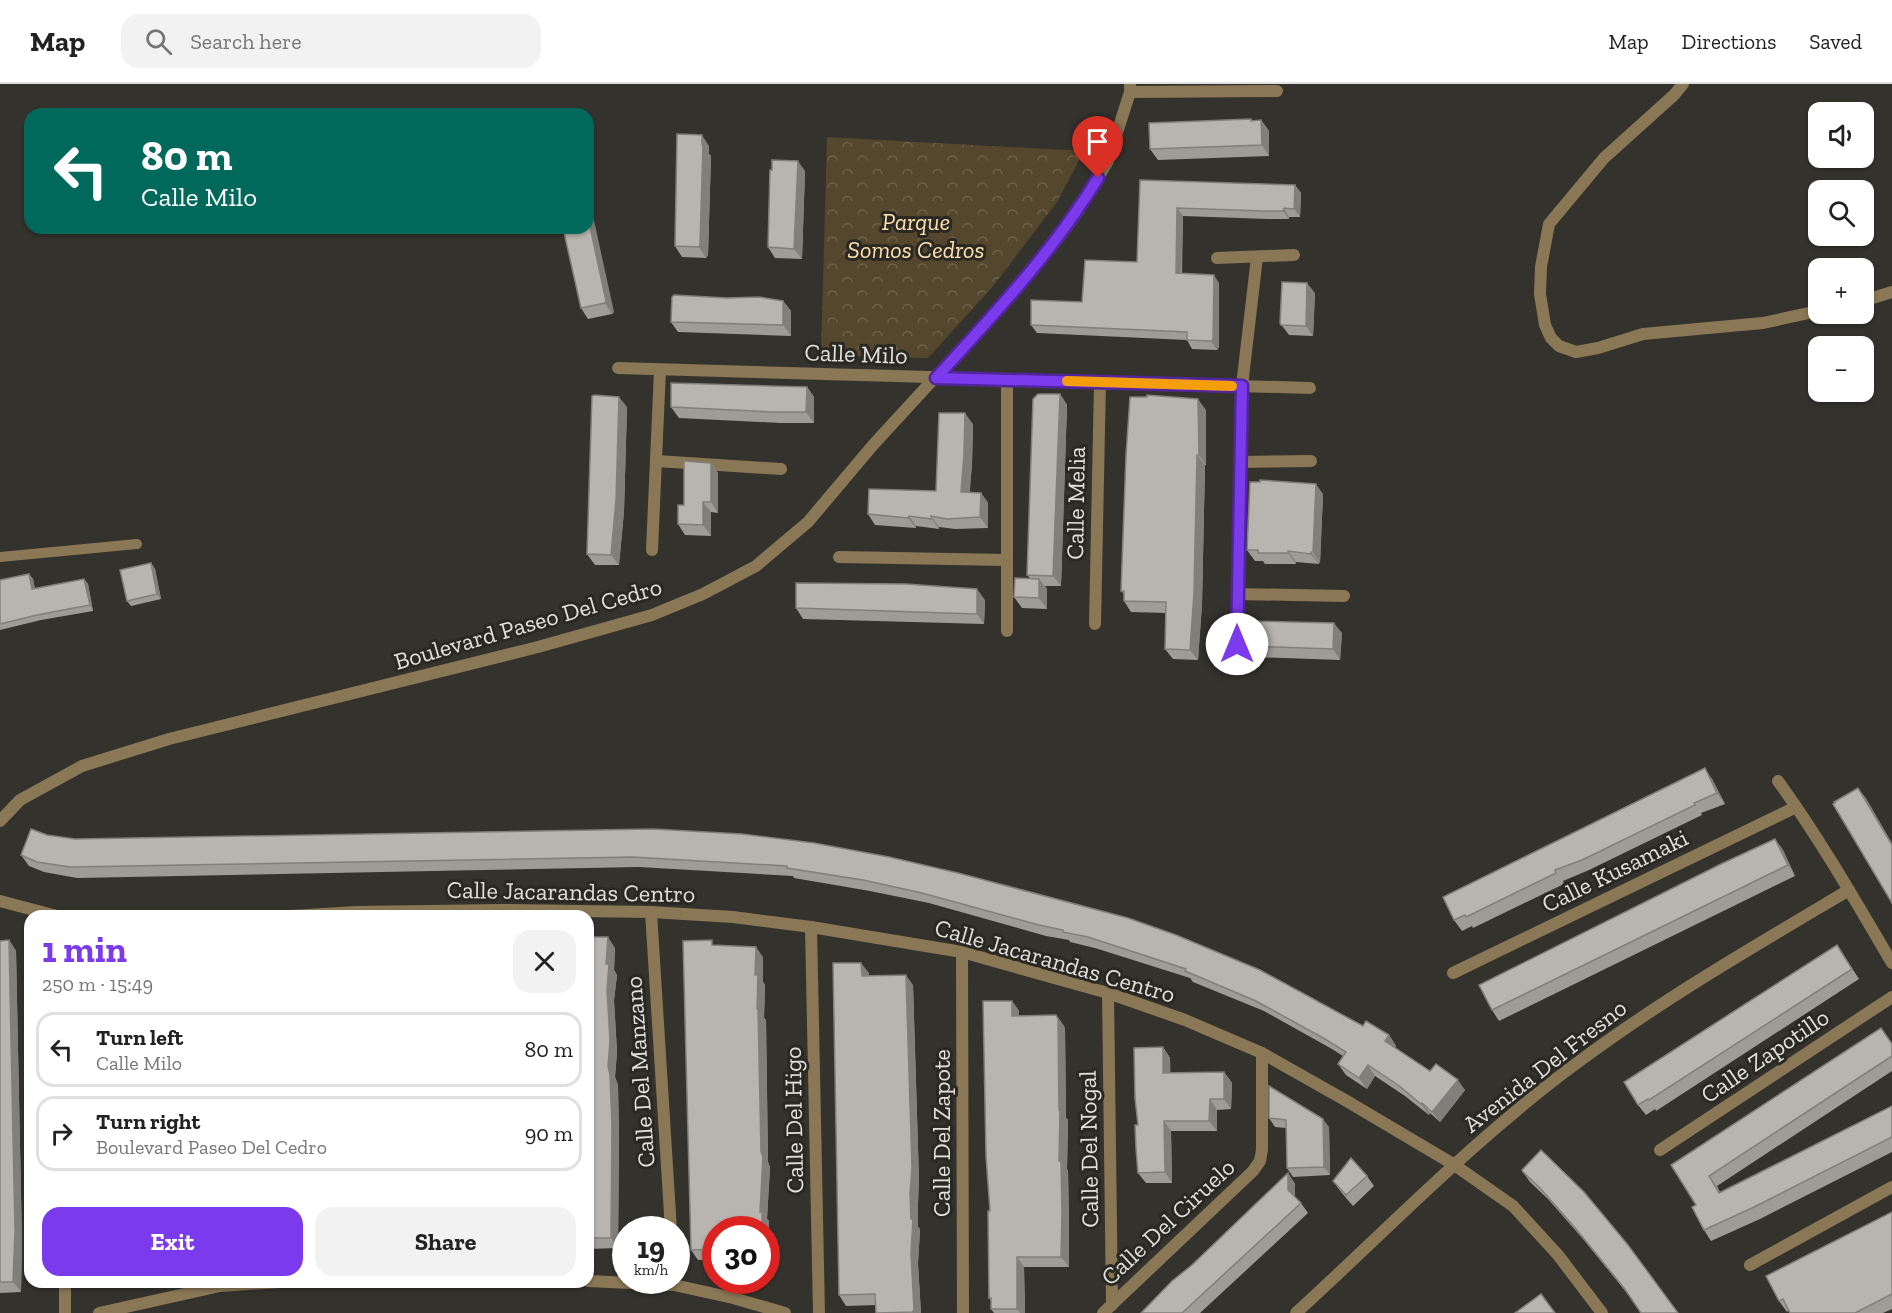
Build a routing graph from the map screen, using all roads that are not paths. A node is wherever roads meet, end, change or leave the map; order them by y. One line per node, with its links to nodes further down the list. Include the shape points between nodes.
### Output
1 (1683, 84): 9 (street, via 1604,158 1549,224 1540,294 1551,338 1559,346 1576,352 1643,334 1763,323)
2 (1130, 88): 3 (street); 12 (street, Boulevard Paseo Del Cedro, via 1108,161 1079,210)
3 (1277, 91)
4 (1294, 255): 5 (street)
5 (1257, 257): 6 (street); 15 (street)
6 (1217, 258)
7 (1892, 292): 8 (street)
8 (1874, 297)
9 (1808, 313)
10 (618, 369): 11 (street, Calle Milo)
11 (660, 370): 12 (street, Calle Milo); 17 (street)
12 (936, 378): 13 (street, Calle Milo); 33 (street, Boulevard Paseo Del Cedro, via 808,522 756,566 703,594 618,625 169,738 82,766 20,800)
13 (1007, 380): 14 (street, Calle Milo); 25 (street)
14 (1100, 382): 15 (street, Calle Milo); 28 (street, Calle Melia)
15 (1242, 386): 16 (street, Calle Milo); 19 (street)
16 (1310, 388)
17 (657, 461): 20 (street); 22 (street)
18 (1311, 461): 19 (street)
19 (1241, 462): 26 (street)
20 (781, 469)
21 (137, 544): 23 (lane)
22 (652, 550)
23 (0, 557)
24 (839, 557): 25 (street)
25 (1007, 560): 29 (street)
26 (1237, 594): 27 (street); 30 (street)
27 (1344, 596)
28 (1095, 624)
29 (1007, 631)
30 (1237, 644)
31 (1778, 782): 32 (street)
32 (1796, 807): 34 (street); 42 (street, Calle Kusamaki)
33 (0, 821)
34 (1849, 890): 41 (street); 47 (street, Avenida Del Fresno, via 1650,1011 1580,1061)
35 (0, 901): 36 (street)
36 (34, 910)
37 (594, 912): 38 (street, Calle Jacarandas Centro)
38 (651, 912): 39 (street, Calle Jacarandas Centro); 49 (street, Calle Del Manzano)
39 (811, 927): 40 (street, Calle Jacarandas Centro); 60 (street, Calle Del Higo)
40 (962, 952): 43 (street, Calle Jacarandas Centro); 61 (street, Calle Del Zapote)
41 (1892, 963)
42 (1453, 973)
43 (1108, 993): 45 (street, Calle Jacarandas Centro); 56 (street, Calle Del Nogal)
44 (1892, 997): 46 (street, Calle Zapotillo)
45 (1262, 1053): 47 (street, Calle Jacarandas Centro); 56 (street, Calle Del Ciruelo, via 1260,1161)
46 (1660, 1150)
47 (1453, 1164): 62 (street, Avenida Del Fresno); 63 (street, Calle Jacarandas Centro, via 1513,1206)
48 (1892, 1187): 50 (street)
49 (670, 1216)
50 (1750, 1265)
51 (594, 1281): 52 (street)
52 (612, 1282)
53 (690, 1287): 59 (street)
54 (65, 1288): 57 (street)
55 (203, 1288): 58 (street)
56 (1107, 1309)
57 (65, 1313)
58 (99, 1313)
59 (785, 1313)
60 (819, 1313)
61 (963, 1313)
62 (1296, 1313)
63 (1602, 1313)

